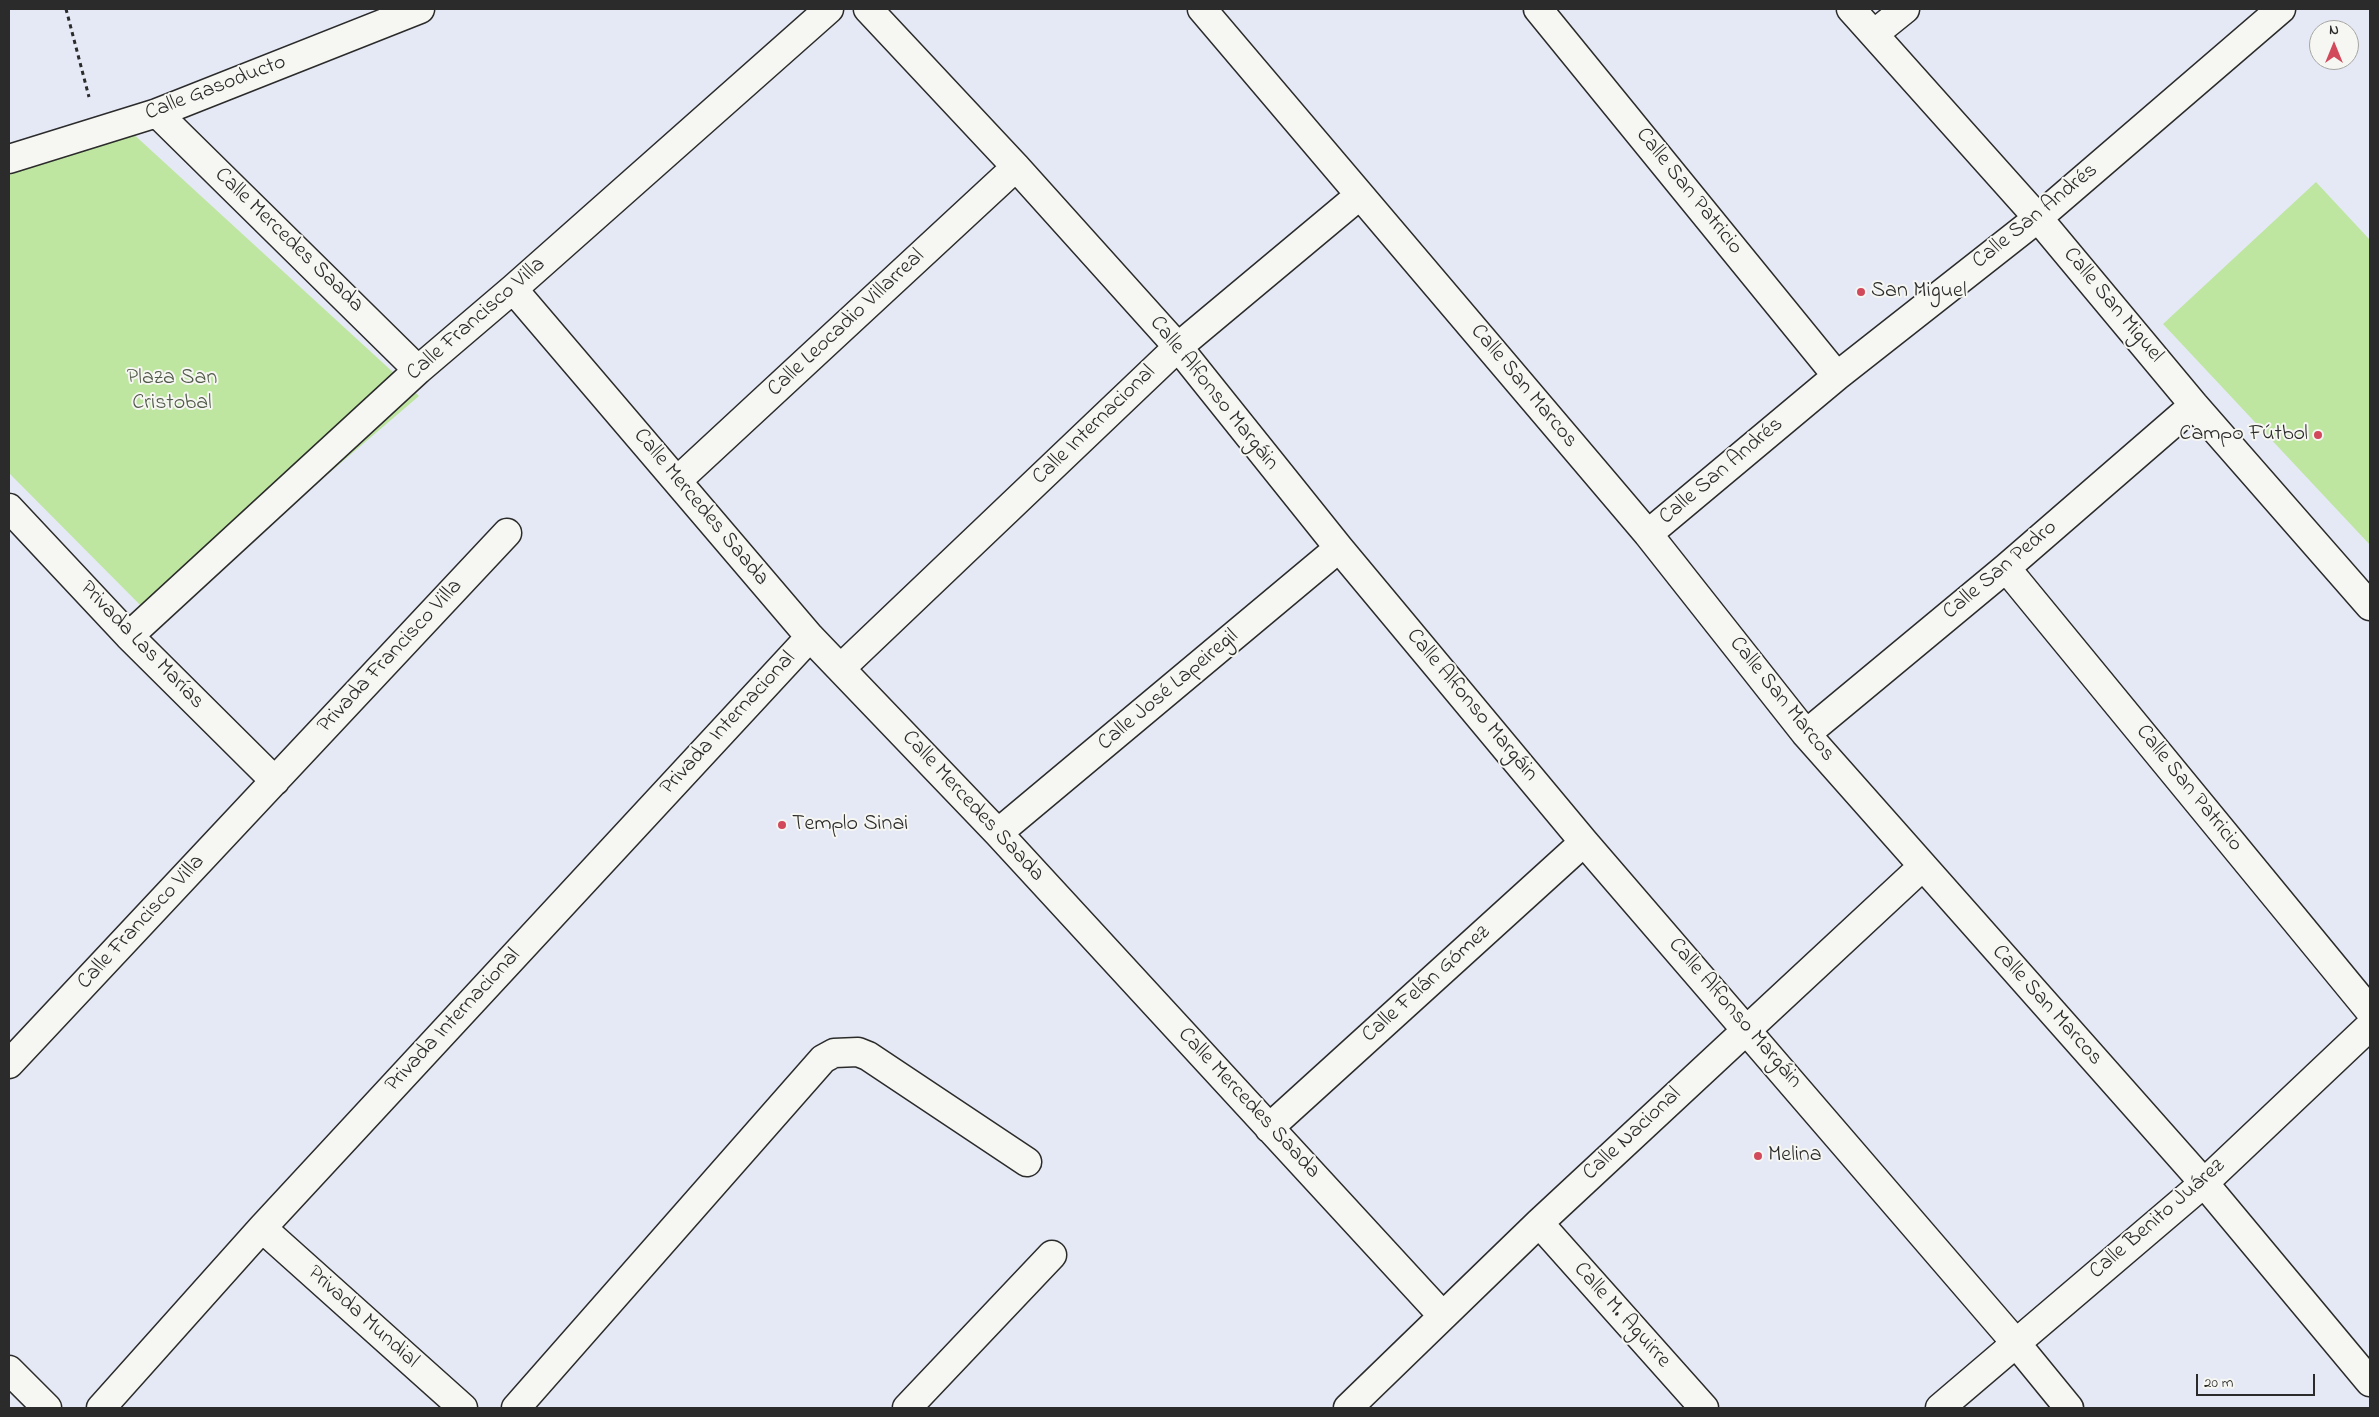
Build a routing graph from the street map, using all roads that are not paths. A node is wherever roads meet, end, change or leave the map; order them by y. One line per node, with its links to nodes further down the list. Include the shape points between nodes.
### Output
1 (420, 9): 10 (street, Calle Gasoducto)
2 (829, 9): 15 (street, Calle Francisco Villa)
3 (868, 9): 12 (street, Calle Alfonso Margáin)
4 (1202, 9): 13 (street, Calle San Marcos)
5 (1538, 9): 18 (street, Calle San Patricio)
6 (1851, 9): 9 (street, Calle San Miguel)
7 (1905, 9): 9 (street)
8 (2281, 9): 14 (street, Calle San Andrés)
9 (1874, 34): 14 (street, Calle San Miguel)
10 (157, 113): 11 (street, Calle Gasoducto); 17 (street, Calle Mercedes Saada)
11 (9, 160)
12 (1016, 167): 16 (street, Calle Alfonso Margáin); 20 (street, Calle Leocadio Villarreal)
13 (1360, 195): 16 (street, Calle Internacional); 23 (street, Calle San Marcos)
14 (2038, 218): 18 (street, Calle San Andrés); 19 (street, Calle San Miguel)
15 (513, 289): 17 (street, Calle Francisco Villa); 20 (street, Calle Mercedes Saada)
16 (1178, 347): 24 (street, Calle Alfonso Margáin); 29 (street, Calle Internacional)
17 (418, 370): 27 (street, Calle Francisco Villa)
18 (1837, 376): 23 (street, Calle San Andrés)
19 (2194, 405): 25 (street, Calle San Pedro); 26 (street, Calle San Miguel)
20 (677, 481): 28 (street, Calle Mercedes Saada)
21 (9, 508): 27 (street, Privada Las Marías)
22 (506, 533): 31 (street, Privada Francisco Villa)
23 (1648, 534): 30 (street, Calle San Marcos)
24 (1339, 548): 32 (street, Calle José Lapeiregil); 33 (street, Calle Alfonso Margáin)
25 (2006, 568): 30 (street, Calle San Pedro); 35 (street, Calle San Patricio)
26 (2370, 606)
27 (129, 636): 31 (street, Privada Las Marías)
28 (810, 637): 29 (street, Calle Mercedes Saada); 43 (street, Privada Internacional)
29 (841, 668): 32 (street, Calle Mercedes Saada)
30 (1806, 734): 34 (street, Calle San Marcos)
31 (275, 781): 38 (street, Calle Francisco Villa)
32 (998, 833): 39 (street, Calle Mercedes Saada)
33 (1584, 842): 37 (street, Calle Alfonso Margáin); 39 (street, Calle Felán Gómez)
34 (1923, 866): 37 (street, Calle Nacional); 41 (street, Calle San Marcos)
35 (2370, 1011)
36 (2370, 1026): 41 (street, Calle Benito Juárez)
37 (1746, 1028): 42 (street, Calle Nacional); 46 (street, Calle Alfonso Margáin)
38 (9, 1064)
39 (1269, 1128): 45 (street, Calle Mercedes Saada)
40 (1026, 1162): 52 (street, via 868,1056 858,1052 834,1053 823,1060)
41 (2204, 1183): 46 (street, Calle Benito Juárez); 48 (street, Calle San Marcos)
42 (1539, 1223): 45 (street, Calle Nacional); 55 (street, Calle M. Aguirre)
43 (262, 1228): 50 (street, Privada Internacional); 51 (street, Privada Mundial)
44 (1052, 1255): 53 (street)
45 (1442, 1315): 54 (street, Calle Nacional)
46 (2015, 1342): 56 (street, Calle Benito Juárez); 57 (street, Calle Alfonso Margáin)
47 (9, 1370): 49 (street)
48 (2370, 1382)
49 (47, 1408)
50 (101, 1408)
51 (463, 1408)
52 (516, 1408)
53 (907, 1408)
54 (1348, 1408)
55 (1704, 1408)
56 (1940, 1408)
57 (2069, 1408)

